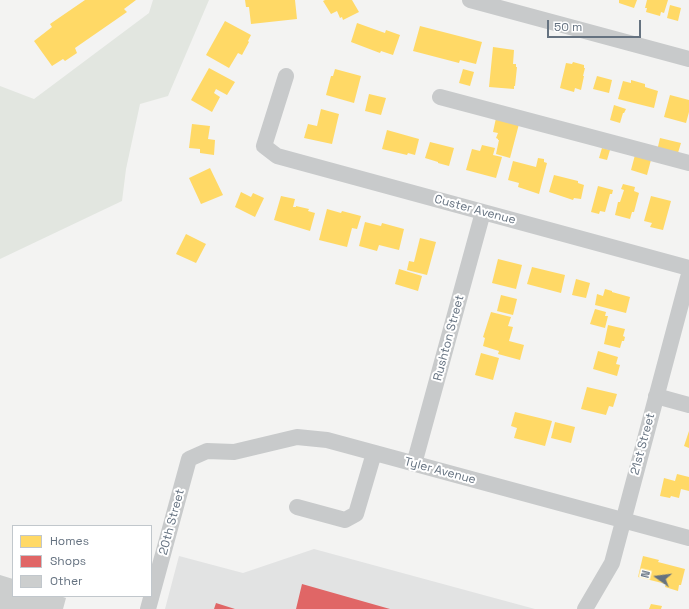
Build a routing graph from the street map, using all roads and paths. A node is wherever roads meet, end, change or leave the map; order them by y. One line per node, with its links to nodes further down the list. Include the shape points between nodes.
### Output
1 (470, 0): 2 (street)
2 (689, 59)
3 (286, 76): 6 (street, Custer Avenue, via 264,146 277,156)
4 (440, 97): 5 (street)
5 (689, 163)
6 (483, 212): 7 (street, Custer Avenue); 13 (street, Rushton Street)
7 (689, 268)
8 (689, 274): 9 (street, 21st Street)
9 (656, 396): 10 (street); 15 (street, 21st Street)
10 (689, 405)
11 (374, 453): 12 (street, Tyler Avenue, via 327,440 297,437 234,452 208,451); 13 (street, Tyler Avenue); 14 (street, via 356,514 345,520)
12 (189, 459): 17 (street, 20th Street)
13 (414, 464): 15 (street, Tyler Avenue)
14 (297, 507)
15 (623, 521): 16 (street, Tyler Avenue); 20 (street, 21st Street, via 612,563)
16 (689, 538)
17 (152, 594)
18 (151, 597): 19 (street, 20th Street)
19 (148, 609)
20 (585, 609)

